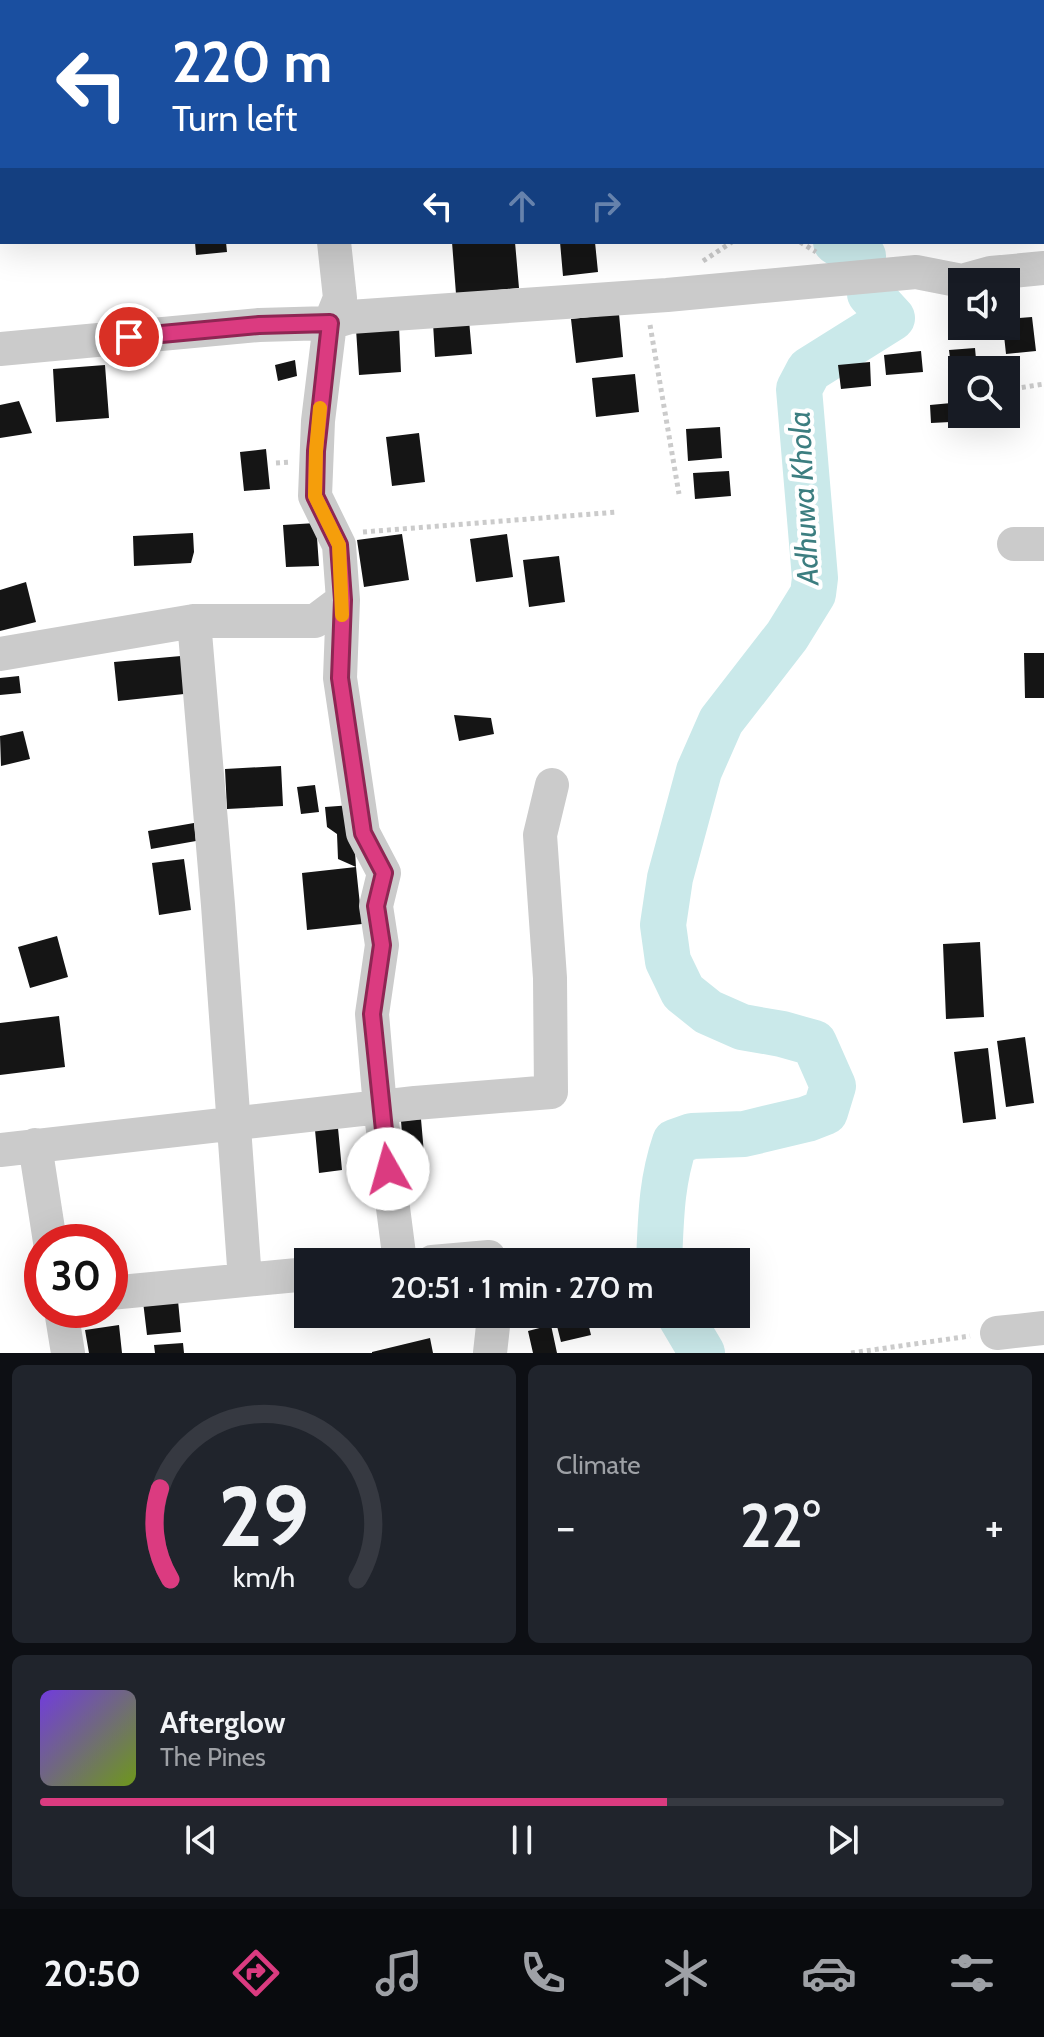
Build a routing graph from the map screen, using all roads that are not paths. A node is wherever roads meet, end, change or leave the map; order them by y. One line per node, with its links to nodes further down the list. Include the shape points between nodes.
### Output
1 (334, 244): 3 (street, via 340,298)
2 (1044, 268): 3 (street, via 962,281 916,272 350,317)
3 (330, 323): 4 (street); 5 (street, via 315,496 339,545)
4 (0, 349)
5 (343, 600): 6 (street, via 315,621); 9 (street, via 340,678 359,807 363,833 384,873 376,906 382,945 372,1014)
6 (194, 621): 7 (street); 10 (street)
7 (0, 654)
8 (552, 785): 9 (street, via 540,835 551,1092)
9 (380, 1107): 10 (street); 14 (street)
10 (234, 1124): 11 (street); 16 (street)
11 (35, 1145): 12 (street); 13 (street)
12 (0, 1150)
13 (47, 1224)
14 (398, 1248)
15 (294, 1275): 16 (street)
16 (245, 1280): 17 (street)
17 (128, 1291)
18 (64, 1328): 22 (street)
19 (493, 1328): 23 (street)
20 (1044, 1328): 21 (street)
21 (997, 1333)
22 (68, 1353)
23 (490, 1353)

